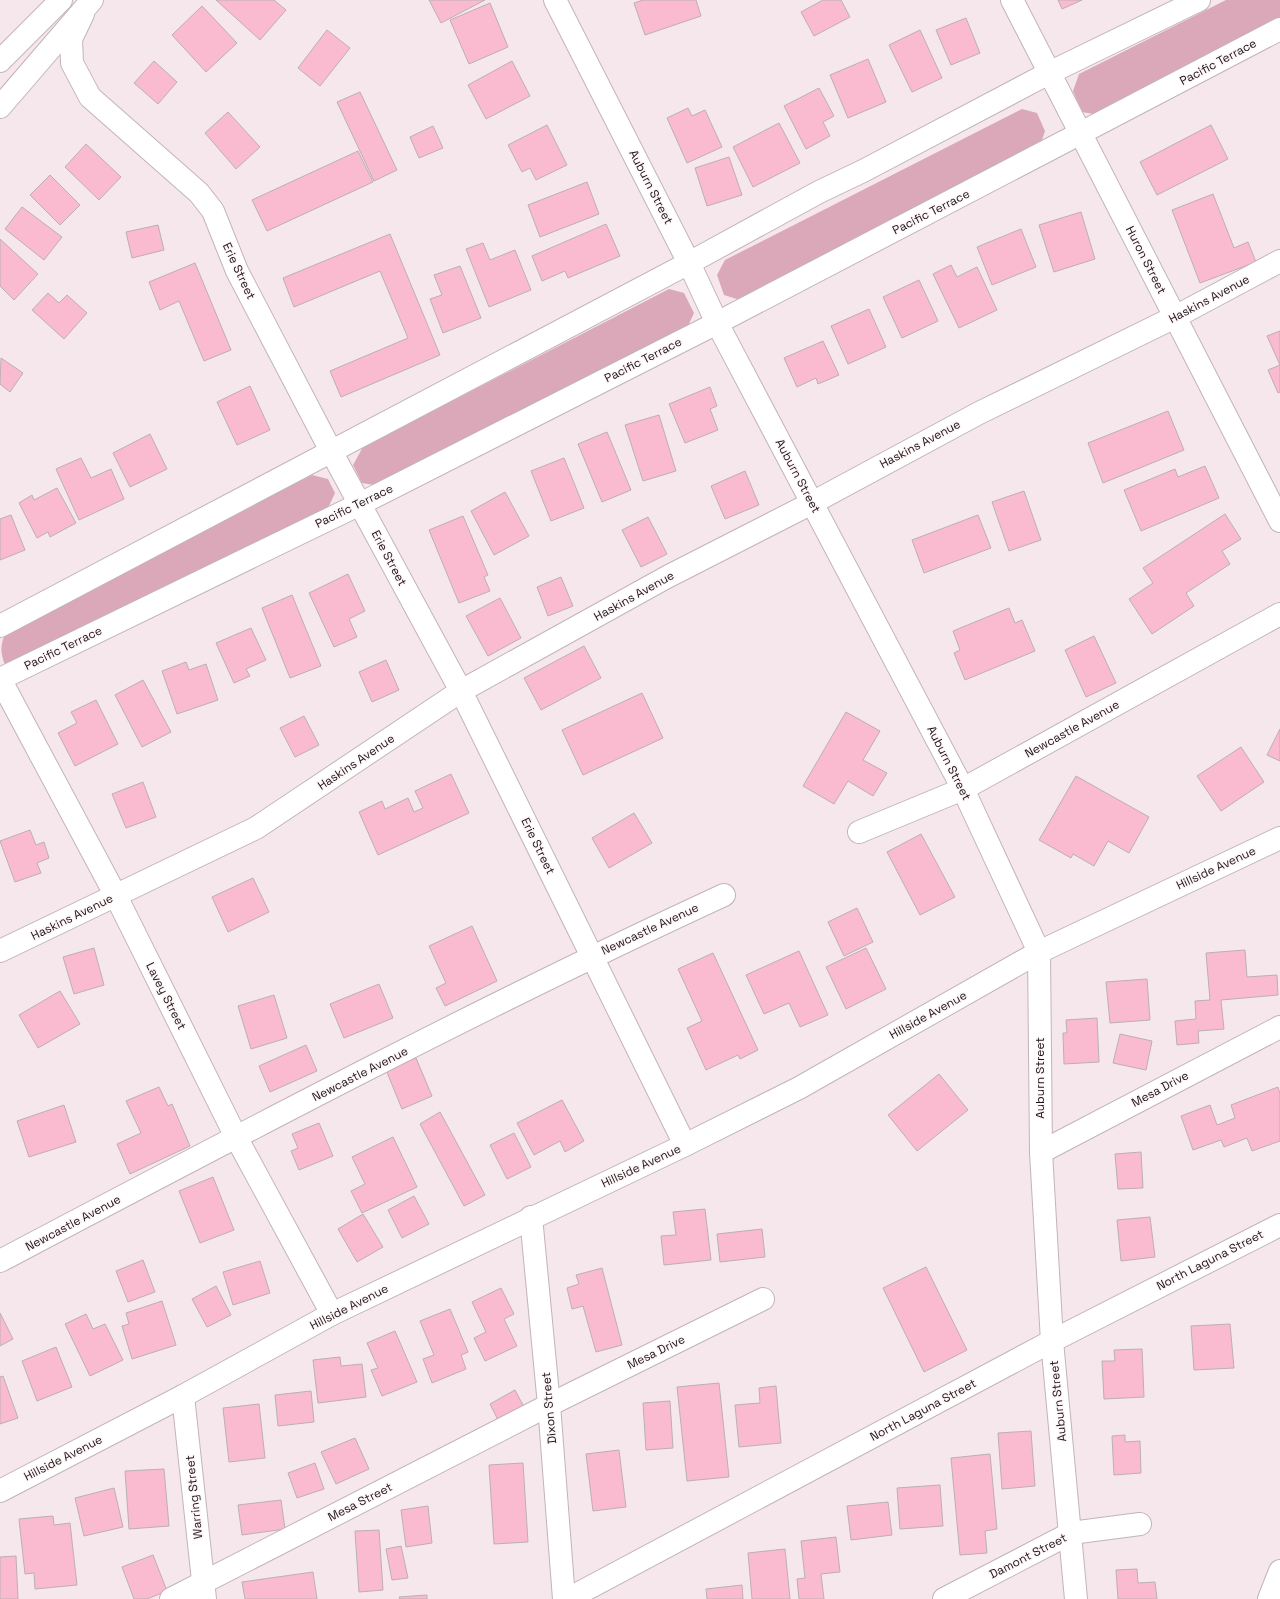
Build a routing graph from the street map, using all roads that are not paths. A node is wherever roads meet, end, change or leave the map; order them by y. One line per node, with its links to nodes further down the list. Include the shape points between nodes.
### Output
1 (61, 0): 7 (street)
2 (555, 0): 12 (street, Auburn Street)
3 (1012, 0): 8 (street, Huron Street)
4 (1199, 0): 8 (street)
5 (90, 3): 9 (street); 15 (street, Erie Street, via 71,39 72,63 90,98 199,193 213,211 237,271)
6 (1280, 29): 10 (street, Pacific Terrace)
7 (0, 62)
8 (1049, 73): 10 (street, Huron Street); 12 (street, via 819,192)
9 (0, 107)
10 (1081, 134): 13 (street, Huron Street); 14 (street, Pacific Terrace)
11 (1280, 261): 13 (street, Haskins Avenue)
12 (689, 263): 14 (street, Auburn Street); 15 (street)
13 (1175, 317): 16 (street, Haskins Avenue, via 979,413); 18 (street, Huron Street)
14 (718, 323): 16 (street, Auburn Street); 17 (street, Pacific Terrace)
15 (331, 450): 17 (street, Erie Street); 20 (street)
16 (812, 503): 22 (street, Haskins Avenue, via 667,577); 23 (street, Auburn Street)
17 (360, 504): 21 (street, Pacific Terrace); 22 (street, Erie Street)
18 (1280, 521)
19 (1280, 614): 23 (street, Newcastle Avenue)
20 (0, 626)
21 (0, 679): 27 (street, Lavey Street)
22 (461, 691): 27 (street, Haskins Avenue, via 256,828); 30 (street, Erie Street)
23 (963, 789): 24 (street, Newcastle Avenue); 29 (street, Auburn Street)
24 (858, 832)
25 (1280, 838): 29 (street, Hillside Avenue)
26 (724, 895): 30 (street, Newcastle Avenue)
27 (116, 896): 28 (street, Haskins Avenue); 32 (street, Lavey Street)
28 (0, 952)
29 (1039, 952): 33 (street, Hillside Avenue, via 799,1088); 34 (street, Auburn Street)
30 (592, 956): 32 (street, Newcastle Avenue); 33 (street, Erie Street)
31 (1280, 1027): 34 (street, Mesa Drive)
32 (236, 1137): 37 (street, Newcastle Avenue); 39 (street, Lavey Street)
33 (685, 1145): 35 (street, Hillside Avenue)
34 (1041, 1152): 40 (street, Auburn Street)
35 (531, 1217): 39 (street, Hillside Avenue); 42 (street, Dixon Street)
36 (1280, 1225): 40 (street, North Laguna Street)
37 (0, 1261)
38 (763, 1299): 42 (street, Mesa Drive)
39 (332, 1314): 41 (street, Hillside Avenue)
40 (1052, 1340): 45 (street, Auburn Street); 50 (street, North Laguna Street)
41 (184, 1396): 43 (street, Hillside Avenue); 47 (street, Warring Street)
42 (549, 1405): 47 (street, Mesa Street); 49 (street, Dixon Street)
43 (0, 1491)
44 (1140, 1524): 45 (street, Damont Street)
45 (1071, 1533): 51 (street, Damont Street); 52 (street, Auburn Street)
46 (1280, 1571): 53 (street)
47 (204, 1590): 48 (street, Mesa Street)
48 (171, 1599)
49 (564, 1599)
50 (568, 1599)
51 (944, 1599)
52 (1076, 1599)
53 (1269, 1599)

